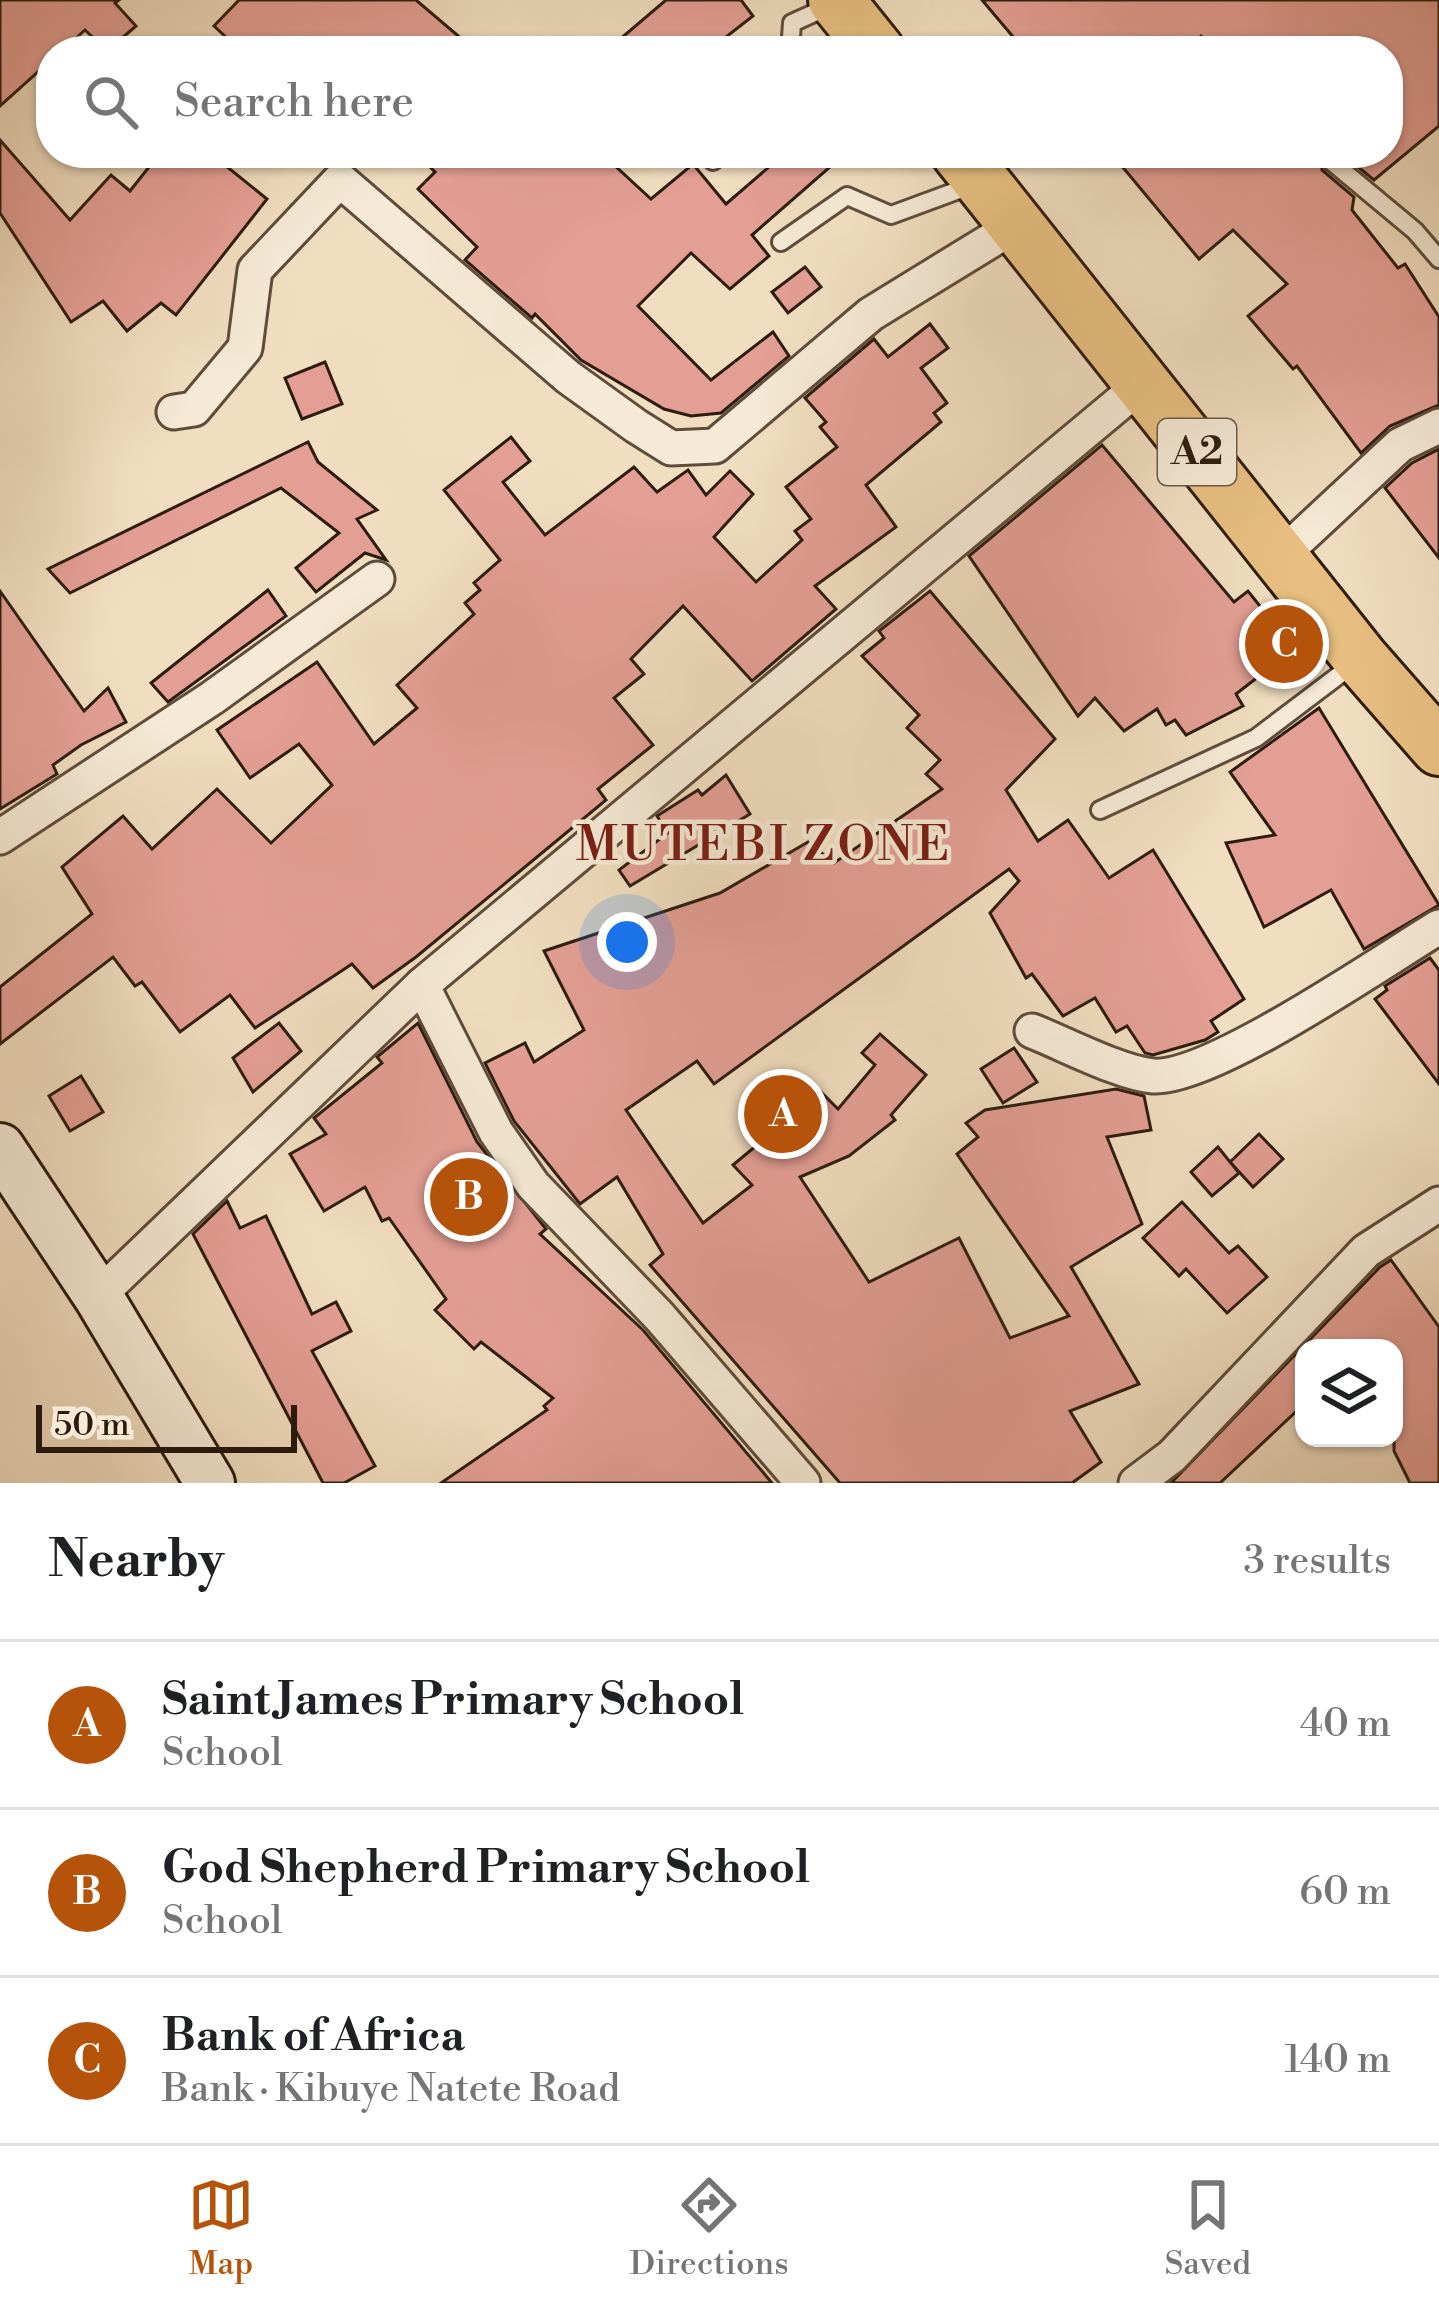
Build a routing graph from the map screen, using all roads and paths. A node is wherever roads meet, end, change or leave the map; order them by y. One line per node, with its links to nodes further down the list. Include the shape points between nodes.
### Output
1 (837, 1): 2 (lane, via 792,23); 3 (main road)
2 (791, 36)
3 (865, 36)
4 (968, 168): 8 (lane, via 891,215 847,196)
5 (971, 168): 7 (main road, A2)
6 (1339, 168): 9 (lane)
7 (1016, 225): 10 (main road, A2); 11 (street, via 872,314 716,446 695,450 671,448 568,377 340,180 256,270 245,348 194,409)
8 (781, 242)
9 (1439, 259)
10 (1141, 385): 13 (main road, A2); 20 (street)
11 (174, 412)
12 (1439, 426): 13 (street, via 1400,445)
13 (1283, 554): 15 (main road, A2)
14 (376, 579): 18 (street)
15 (1360, 658): 16 (main road, A2); 17 (lane, via 1256,738)
16 (1439, 748)
17 (1100, 810)
18 (0, 837)
19 (1439, 927): 21 (street, via 1225,1054 1170,1073 1142,1073)
20 (422, 986): 24 (street); 26 (street, via 532,1186)
21 (1032, 1031)
22 (0, 1148): 24 (main road)
23 (1439, 1204): 27 (street, via 1366,1250 1172,1456)
24 (98, 1296): 25 (main road)
25 (210, 1483)
26 (803, 1483)
27 (1136, 1483)

